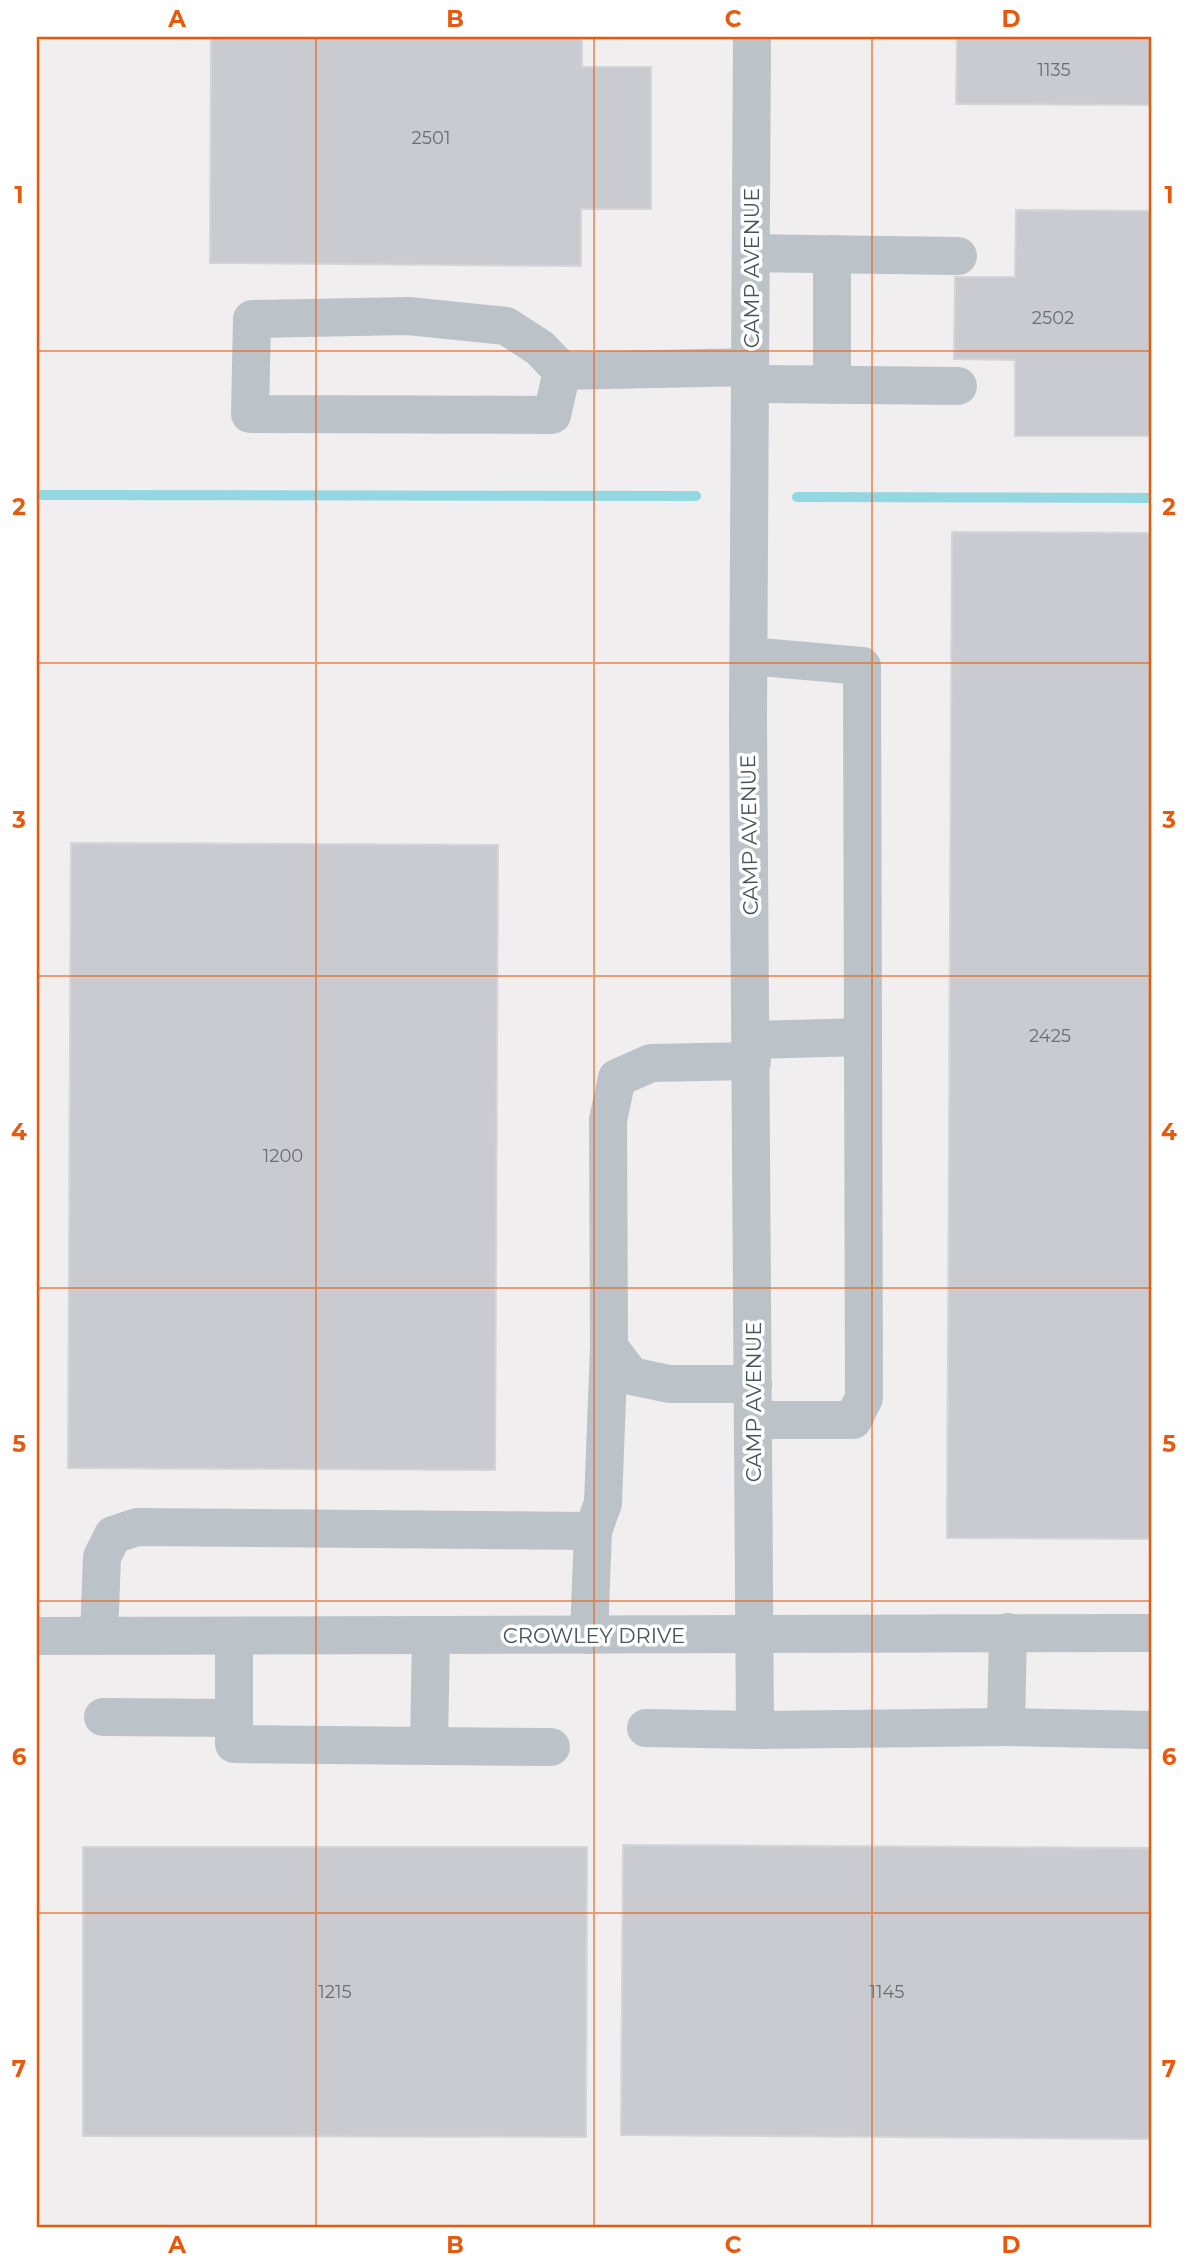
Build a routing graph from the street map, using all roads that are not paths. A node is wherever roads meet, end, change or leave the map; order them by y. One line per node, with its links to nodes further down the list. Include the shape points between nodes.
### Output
1 (752, 37): 2 (street, CAMP AVENUE)
2 (751, 253): 3 (street); 6 (street, CAMP AVENUE)
3 (832, 254): 4 (street); 7 (street)
4 (958, 256)
5 (562, 371): 5 (street, via 540,348 506,326 408,316 252,319 250,414 552,415); 6 (street)
6 (750, 376): 7 (street); 9 (street, CAMP AVENUE)
7 (832, 385): 8 (street)
8 (958, 386)
9 (749, 656): 10 (street, via 862,666); 11 (street, CAMP AVENUE)
10 (863, 1037): 11 (street); 13 (street, via 864,1398 853,1420)
11 (752, 1051): 12 (street, via 651,1063 617,1079 608,1120); 13 (street, CAMP AVENUE)
12 (609, 1347): 13 (street, via 631,1376); 14 (street, via 603,1503)
13 (753, 1402): 17 (street, CAMP AVENUE)
14 (593, 1531): 19 (street); 21 (street, via 137,1527 113,1535 102,1557)
15 (1008, 1632): 16 (street, CROWLEY DRIVE); 17 (street, CROWLEY DRIVE); 25 (street)
16 (1151, 1633)
17 (753, 1634): 19 (street, CROWLEY DRIVE); 27 (street, CAMP AVENUE)
18 (431, 1635): 19 (street, CROWLEY DRIVE); 22 (street, CROWLEY DRIVE); 29 (street)
19 (589, 1635)
20 (37, 1636): 21 (street, CROWLEY DRIVE)
21 (99, 1636): 22 (street, CROWLEY DRIVE)
22 (234, 1636): 24 (street)
23 (103, 1717): 24 (street)
24 (234, 1718): 29 (street, via 234,1744)
25 (1006, 1727): 27 (street); 28 (street)
26 (646, 1728): 27 (street)
27 (755, 1730)
28 (1151, 1730)
29 (429, 1746): 30 (street)
30 (551, 1747)

